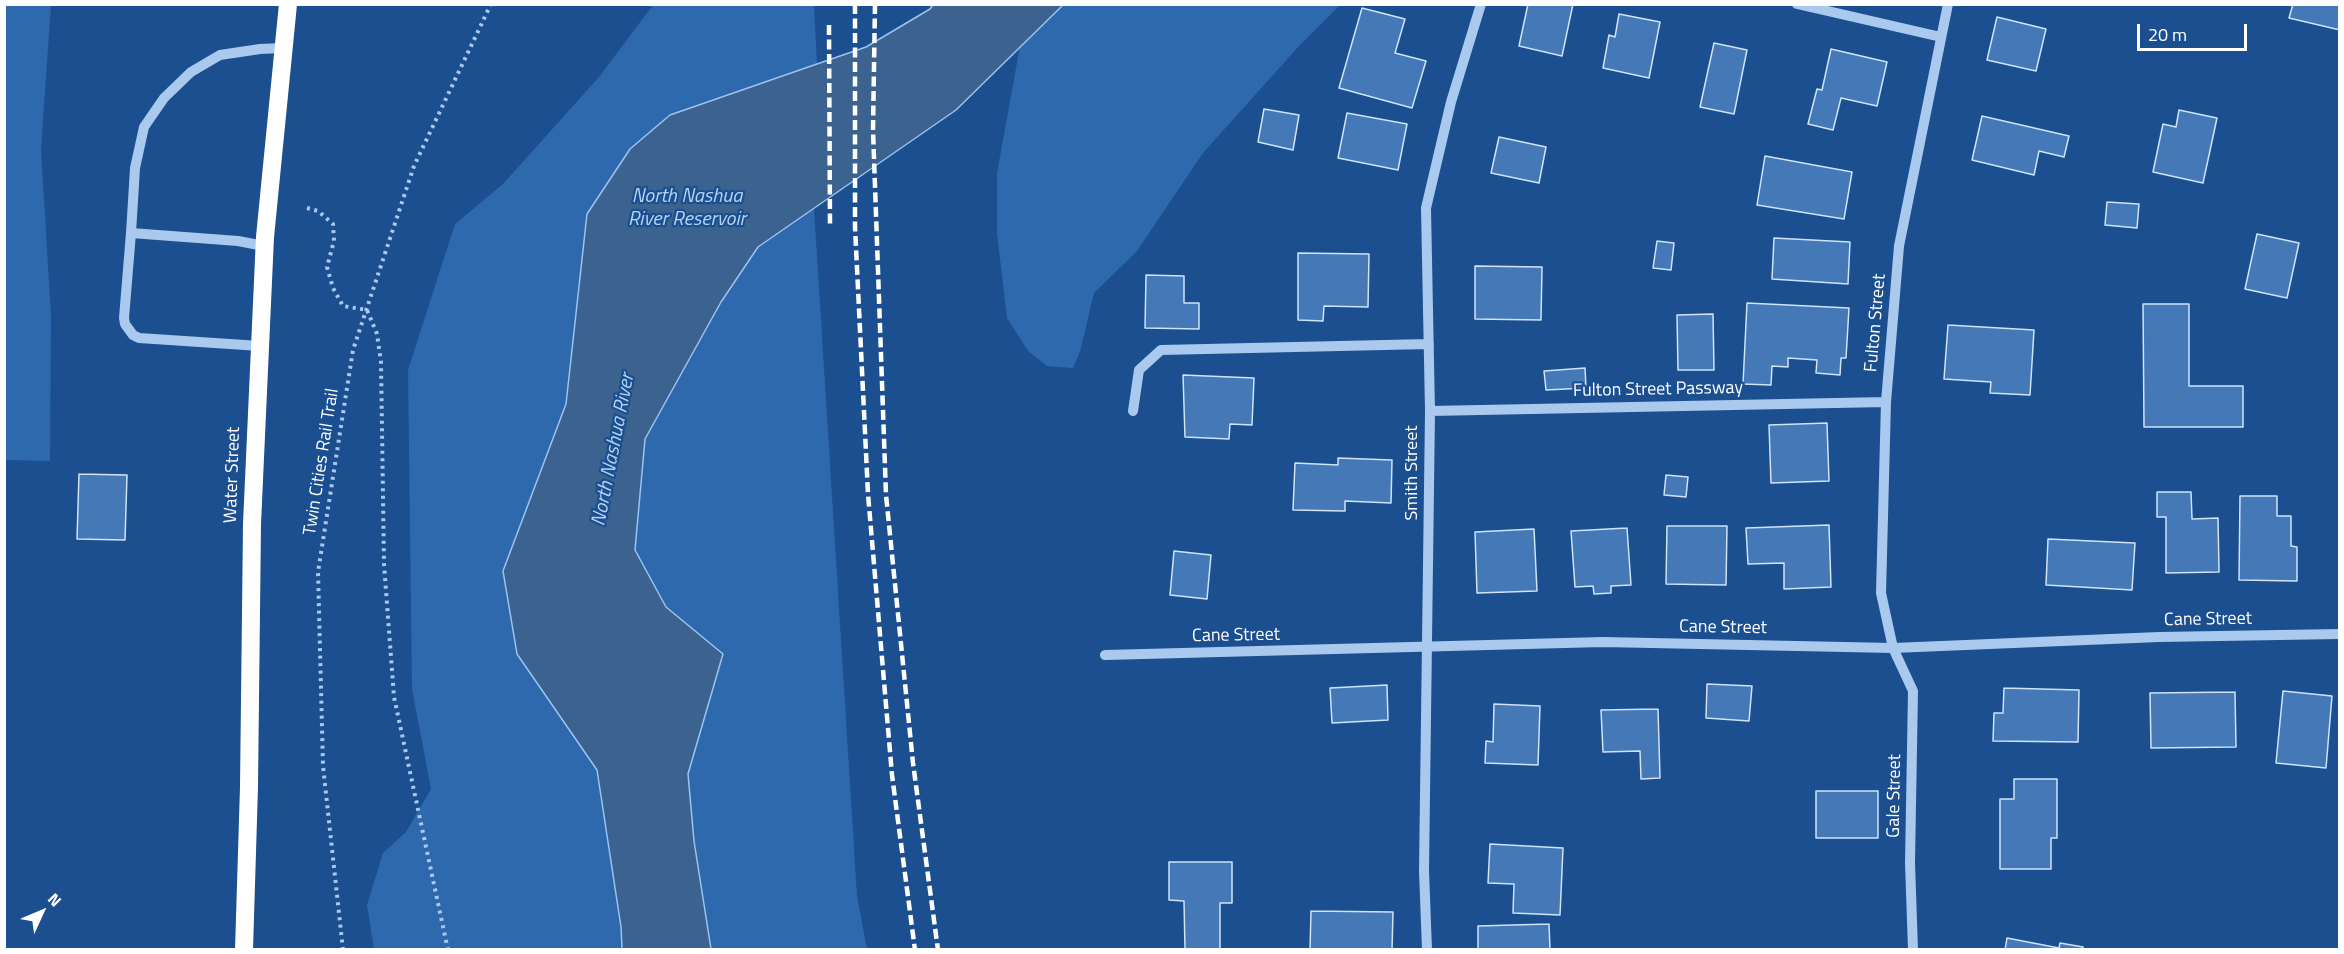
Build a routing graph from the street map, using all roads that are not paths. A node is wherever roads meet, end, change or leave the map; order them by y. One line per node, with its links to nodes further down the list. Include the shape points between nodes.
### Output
1 (288, 4): 6 (highway, Water Street)
2 (1481, 4): 9 (street, Smith Street, via 1451,102 1426,208)
3 (1797, 4): 5 (street)
4 (1948, 4): 5 (street, Fulton Street)
5 (1941, 37): 11 (street, Fulton Street, via 1899,246)
6 (283, 48): 7 (street, via 220,55 191,72 164,98 144,127 135,168); 8 (highway, Water Street)
7 (131, 233): 8 (street); 10 (street, via 124,318 133,335)
8 (264, 246): 10 (highway, Water Street)
9 (1429, 344): 12 (street, via 1161,351 1139,370); 13 (street, Smith Street)
10 (260, 346): 18 (highway, Water Street, via 252,524)
11 (1886, 402): 13 (street, Fulton Street Passway); 16 (street, Fulton Street, via 1881,593)
12 (1133, 411)
13 (1430, 411): 15 (street, Smith Street)
14 (2340, 634): 16 (street, Cane Street)
15 (1428, 648): 16 (street, Cane Street, via 1604,642); 17 (street, Cane Street); 19 (street, Smith Street)
16 (1893, 648): 20 (street, Gale Street, via 1913,691)
17 (1105, 655)
18 (244, 950)
19 (1427, 950)
20 (1913, 950)

